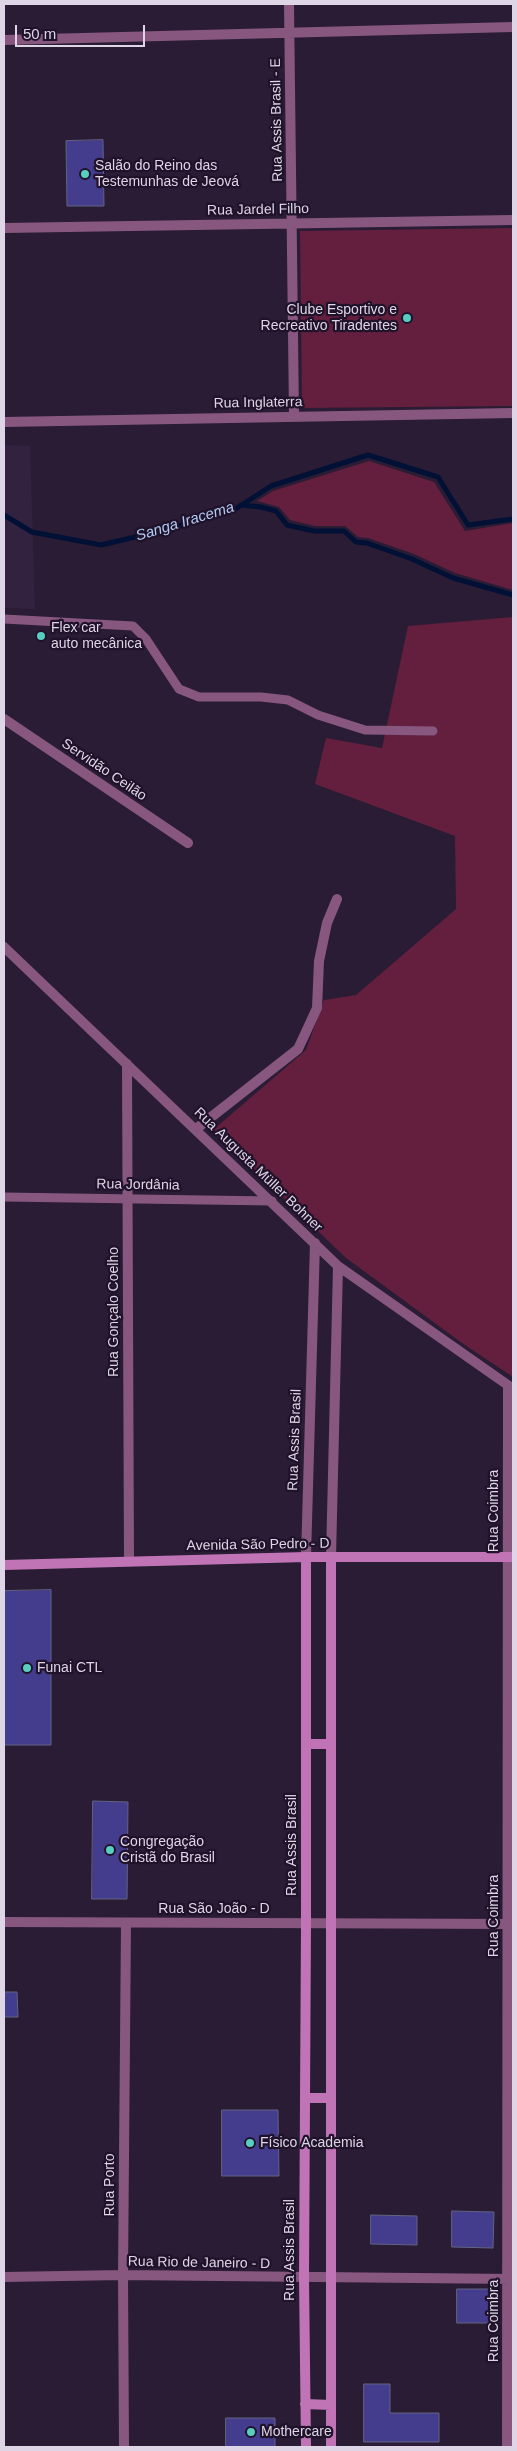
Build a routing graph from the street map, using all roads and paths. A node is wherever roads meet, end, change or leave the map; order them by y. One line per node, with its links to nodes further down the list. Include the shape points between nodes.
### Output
1 (289, 4): 3 (street, Rua Assis Brasil - E)
2 (513, 27): 3 (street)
3 (289, 31): 4 (street); 6 (street, Rua Assis Brasil - E)
4 (4, 40)
5 (513, 220): 6 (street, Rua Jardel Filho)
6 (292, 224): 7 (street, Rua Jardel Filho); 9 (street, Rua Assis Brasil - E)
7 (4, 228)
8 (513, 413): 9 (street, Rua Inglaterra)
9 (294, 416): 10 (street, Rua Inglaterra)
10 (4, 422)
11 (4, 619): 13 (lane, via 133,626 146,639 178,689 199,697 288,700 318,715 365,730)
12 (4, 719): 14 (street, Servidão Ceilão)
13 (433, 731)
14 (188, 843)
15 (337, 899): 18 (street, via 327,923 319,961 317,1008 298,1049)
16 (4, 947): 17 (street, Rua Augusta Müller Bohner)
17 (127, 1064): 18 (street, Rua Augusta Müller Bohner); 20 (street, Rua Gonçalo Coelho)
18 (196, 1129): 21 (street, Rua Augusta Müller Bohner)
19 (4, 1197): 20 (lane, Rua Jordânia)
20 (128, 1198): 21 (lane, Rua Jordânia); 28 (street, Rua Gonçalo Coelho)
21 (272, 1201): 22 (street, Rua Augusta Müller Bohner)
22 (315, 1243): 23 (street, Rua Augusta Müller Bohner); 25 (street, Rua Assis Brasil)
23 (338, 1266): 24 (street, Rua Augusta Müller Bohner); 26 (street)
24 (511, 1387): 27 (street, Rua Coimbra)
25 (306, 1557): 26 (street, Avenida São Pedro - D); 28 (street, Avenida São Pedro - D); 30 (street, Rua Assis Brasil)
26 (331, 1557): 27 (street, Avenida São Pedro - D); 31 (street)
27 (511, 1557): 36 (street, Rua Coimbra)
28 (129, 1560): 29 (street, Avenida São Pedro - D)
29 (4, 1565)
30 (306, 1744): 31 (street); 34 (street, Rua Assis Brasil)
31 (331, 1744): 35 (street)
32 (4, 1922): 33 (street, Rua São João - D)
33 (126, 1923): 34 (street, Rua São João - D); 39 (street, Rua Porto)
34 (306, 1923): 35 (street, Rua São João - D); 37 (street, Rua Assis Brasil)
35 (331, 1923): 36 (street, Rua São João - D); 38 (street)
36 (511, 1924): 43 (street, Rua Coimbra)
37 (305, 2098): 38 (street); 41 (street, Rua Assis Brasil)
38 (331, 2098): 42 (street)
39 (123, 2275): 40 (street, Rua Rio de Janeiro - D); 41 (street, Rua Rio de Janeiro - D); 46 (street, Rua Porto)
40 (4, 2277)
41 (304, 2278): 42 (street, Rua Rio de Janeiro - D); 44 (street, Rua Assis Brasil)
42 (331, 2278): 43 (street, Rua Rio de Janeiro - D); 45 (street)
43 (510, 2279): 49 (street, Rua Coimbra)
44 (305, 2404): 45 (street); 47 (street, Rua Assis Brasil)
45 (331, 2405): 48 (street)
46 (124, 2447)
47 (306, 2447)
48 (331, 2447)
49 (507, 2447)

